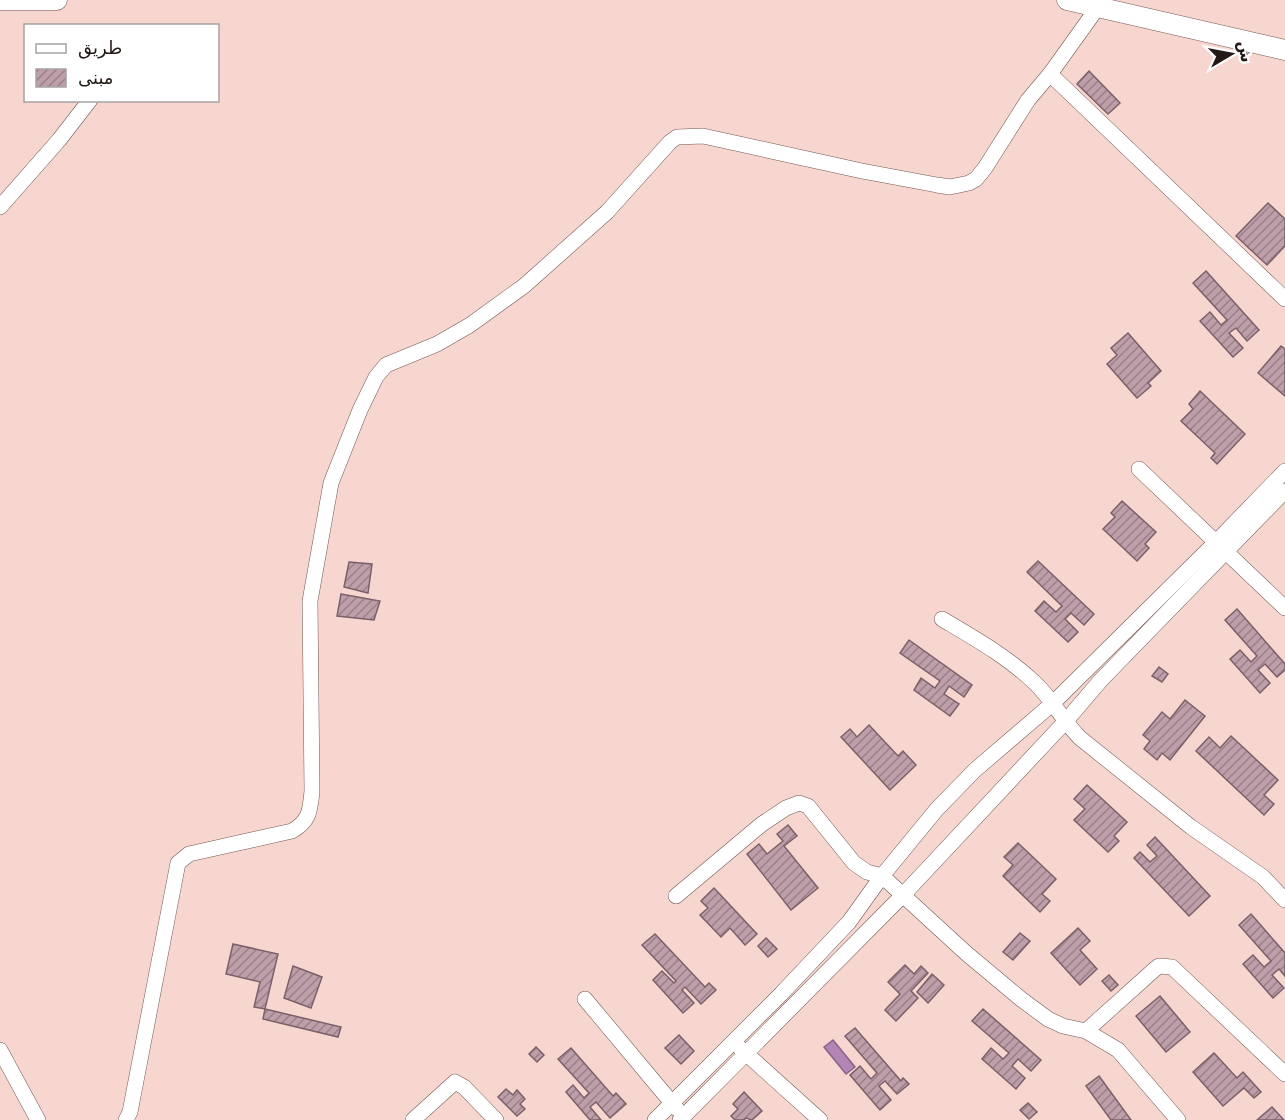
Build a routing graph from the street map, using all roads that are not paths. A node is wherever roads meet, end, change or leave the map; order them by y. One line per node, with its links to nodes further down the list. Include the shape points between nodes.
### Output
1 (0, 0): 2 (main road)
2 (57, 0)
3 (1067, 0): 4 (main road)
4 (1098, 7): 5 (main road); 6 (street)
5 (1285, 50)
6 (1050, 74): 9 (street); 31 (street, via 1028,100 981,174 960,186 862,171 703,136 677,137 607,212 524,286 437,344 386,365 360,410 331,483 310,601 310,815 292,831 189,854 178,863)
7 (88, 102): 8 (street)
8 (0, 207)
9 (1285, 300)
10 (1139, 469): 13 (street)
11 (1285, 471): 13 (street)
12 (1285, 491): 13 (street)
13 (1221, 547): 14 (street); 16 (street); 17 (street)
14 (1285, 608)
15 (942, 619): 16 (street, via 1023,672)
16 (1052, 704): 17 (street); 18 (street, via 975,770)
17 (1065, 722): 20 (street); 21 (street, via 1191,827 1263,877)
18 (882, 876): 19 (street, via 854,863 808,806 799,803 762,824); 20 (street); 24 (street, via 849,922)
19 (676, 896)
20 (903, 896): 23 (street, via 1048,1019); 26 (street)
21 (1285, 900)
22 (585, 999): 28 (street)
23 (1086, 1031): 27 (street, via 1159,966 1172,967); 36 (street, via 1118,1050)
24 (734, 1041): 26 (street); 28 (street)
25 (0, 1050): 30 (street)
26 (747, 1054): 29 (street); 35 (street)
27 (1285, 1074)
28 (671, 1103): 29 (street); 34 (street)
29 (682, 1119)
30 (38, 1120)
31 (126, 1120)
32 (413, 1120): 33 (street, via 455,1082)
33 (496, 1120)
34 (656, 1120)
35 (820, 1120)
36 (1179, 1120)

